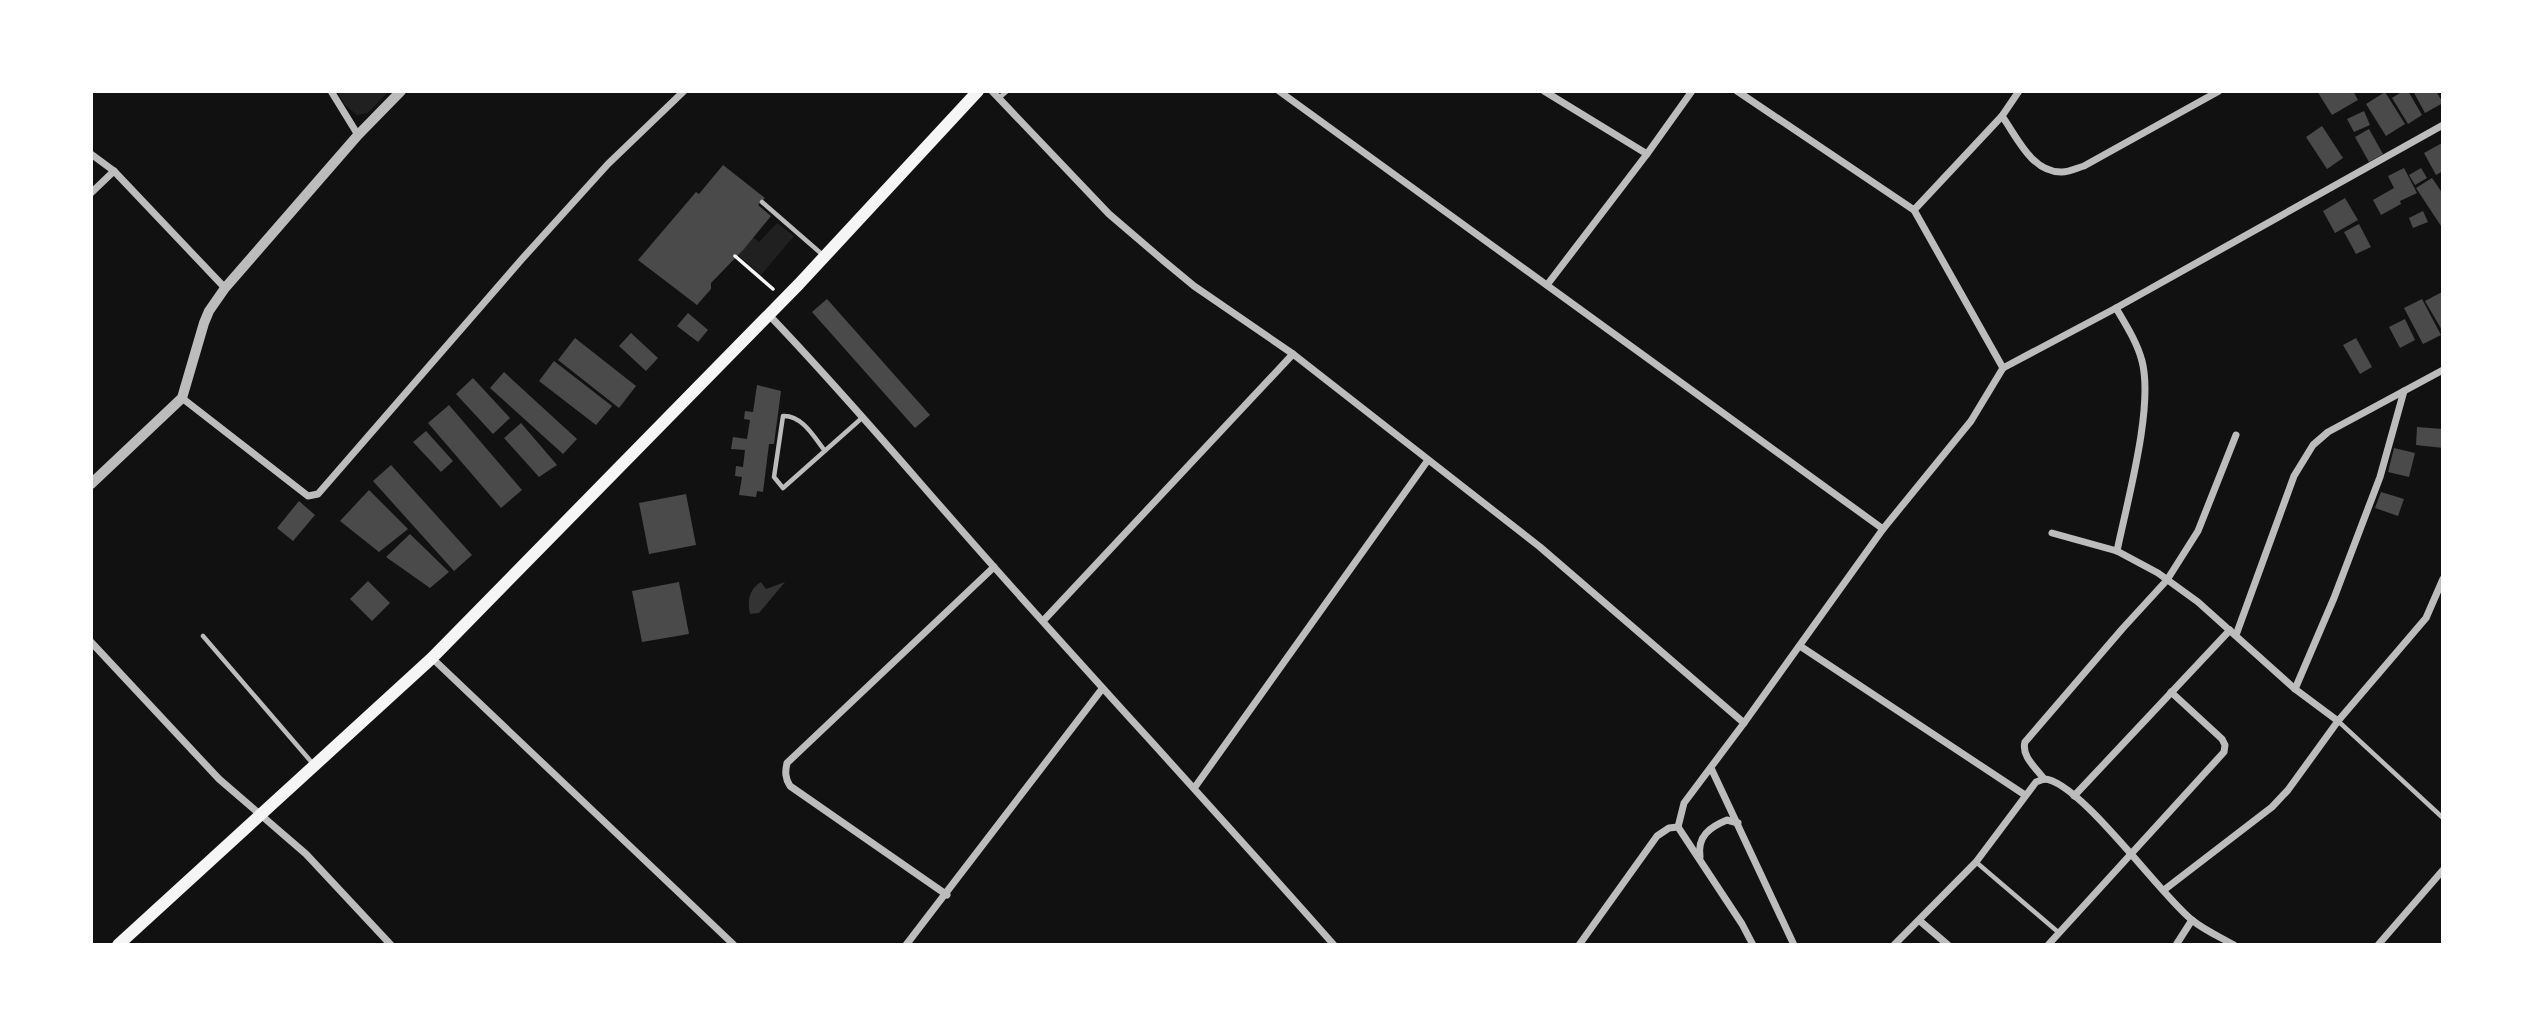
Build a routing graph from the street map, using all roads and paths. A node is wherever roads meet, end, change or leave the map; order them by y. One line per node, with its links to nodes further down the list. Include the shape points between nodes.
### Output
1 (331, 91): 16 (street)
2 (401, 91): 16 (street)
3 (684, 91): 34 (street, via 608,164 318,494 308,496)
4 (978, 91): 24 (main road)
5 (992, 91): 13 (street)
6 (1007, 91): 13 (lane)
7 (1279, 91): 25 (street)
8 (1544, 91): 18 (street)
9 (1692, 91): 18 (street)
10 (1737, 91): 22 (street)
11 (2020, 91): 14 (street)
12 (2219, 91): 14 (street, via 2084,166 2062,172 2035,163)
13 (999, 98): 30 (street, via 1109,214 1195,286)
14 (2002, 116): 22 (street)
15 (2443, 125): 28 (street)
16 (358, 135): 26 (street)
17 (91, 154): 19 (street)
18 (1647, 154): 25 (street)
19 (114, 171): 20 (street); 26 (street)
20 (91, 193)
21 (762, 202): 24 (lane)
22 (1914, 210): 31 (street)
23 (735, 256): 27 (path)
24 (824, 256): 27 (main road)
25 (1547, 285): 40 (street)
26 (225, 288): 34 (street, via 209,310)
27 (784, 298): 29 (main road)
28 (2116, 308): 31 (street); 42 (street, via 2142,361 2145,388)
29 (768, 314): 35 (street); 51 (main road)
30 (1293, 354): 38 (street); 46 (street)
31 (2003, 368): 40 (street, via 1971,421)
32 (2443, 370): 33 (street)
33 (2404, 391): 47 (street, via 2328,432 2313,445 2294,476); 53 (street, via 2380,477)
34 (182, 398): 39 (street)
35 (864, 417): 37 (lane); 43 (street)
36 (2236, 435): 45 (street, via 2198,531)
37 (825, 451): 37 (lane, via 783,488 774,477 783,416 795,416)
38 (1429, 460): 56 (street, via 1541,547); 60 (street)
39 (91, 484)
40 (1882, 529): 50 (street)
41 (2052, 533): 42 (street)
42 (2117, 551): 45 (street)
43 (994, 567): 46 (street); 72 (street, via 787,763 790,786)
44 (2443, 579): 55 (street, via 2426,618)
45 (2167, 580): 47 (street); 59 (street, via 2025,742 2026,755)
46 (1043, 621): 52 (street)
47 (2233, 632): 53 (street); 54 (street)
48 (203, 636): 57 (lane)
49 (91, 642): 63 (street, via 219,779)
50 (1800, 646): 56 (street); 61 (street)
51 (432, 658): 57 (main road); 79 (street)
52 (1102, 689): 60 (street); 72 (street)
53 (2295, 689): 55 (street)
54 (2171, 692): 62 (street); 67 (street, via 2222,739 2224,752)
55 (2338, 721): 64 (lane); 71 (street, via 2272,807)
56 (1744, 723): 58 (street)
57 (315, 765): 63 (main road)
58 (1711, 768): 65 (street); 66 (street, via 1684,803)
59 (2044, 779): 61 (street); 62 (street)
60 (1195, 787): 81 (street)
61 (2025, 795): 69 (street)
62 (2074, 796): 67 (street)
63 (260, 814): 77 (main road); 78 (street, via 306,855)
64 (2443, 818)
65 (1738, 823): 68 (street, via 1727,820 1709,829 1701,841); 84 (street)
66 (1678, 827): 68 (street); 82 (street, via 1657,836)
67 (2131, 852): 71 (street); 75 (street)
68 (1700, 859): 83 (street)
69 (1976, 862): 74 (street); 75 (lane)
70 (2442, 874): 76 (street)
71 (2164, 890): 73 (street)
72 (947, 895): 80 (street)
73 (2192, 920): 88 (street); 89 (street)
74 (1920, 921): 85 (street); 86 (street)
75 (2058, 932): 87 (street)
76 (2381, 942): 90 (lane)
77 (118, 945)
78 (391, 945)
79 (734, 945)
80 (906, 945)
81 (1334, 945)
82 (1578, 945)
83 (1753, 945)
84 (1794, 945)
85 (1894, 945)
86 (1948, 945)
87 (2048, 945)
88 (2176, 945)
89 (2234, 945)
90 (2391, 945)

